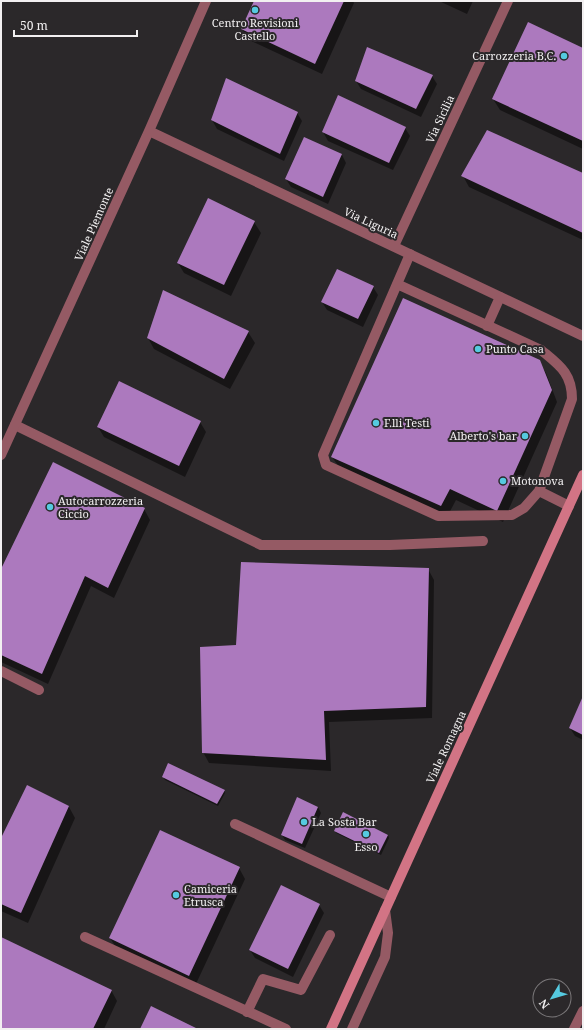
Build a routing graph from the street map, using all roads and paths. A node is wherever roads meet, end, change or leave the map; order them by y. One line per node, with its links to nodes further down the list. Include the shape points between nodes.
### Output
1 (206, 1): 3 (street, Viale Piemonte)
2 (508, 1): 4 (street, Via Sicilia)
3 (149, 131): 4 (street, Via Liguria); 10 (street, Viale Piemonte)
4 (394, 246): 5 (street, Via Liguria)
5 (410, 254): 6 (street); 7 (street, Via Liguria)
6 (398, 284): 8 (street); 13 (street, via 323,456 326,465 438,516 512,515 524,508)
7 (500, 297): 8 (street); 9 (street, Via Liguria)
8 (487, 326): 13 (street, via 541,350 558,363 568,376 572,388 572,399)
9 (583, 336)
10 (15, 425): 11 (street, Viale Piemonte); 15 (street, via 261,545 390,545)
11 (1, 455)
12 (583, 475): 14 (main road, Viale Romagna)
13 (539, 491): 14 (street)
14 (569, 506): 19 (main road, Viale Romagna)
15 (483, 541)
16 (1, 671): 17 (street)
17 (39, 690)
18 (235, 824): 19 (street)
19 (391, 897): 20 (main road, Viale Romagna)
20 (385, 910): 26 (main road, Viale Romagna); 27 (street, via 388,933 385,957)
21 (330, 935): 24 (street, via 301,990 263,979)
22 (85, 937): 24 (street)
23 (583, 1011): 28 (street)
24 (247, 1012): 25 (street)
25 (286, 1029)
26 (331, 1029)
27 (352, 1029)
28 (574, 1029)

